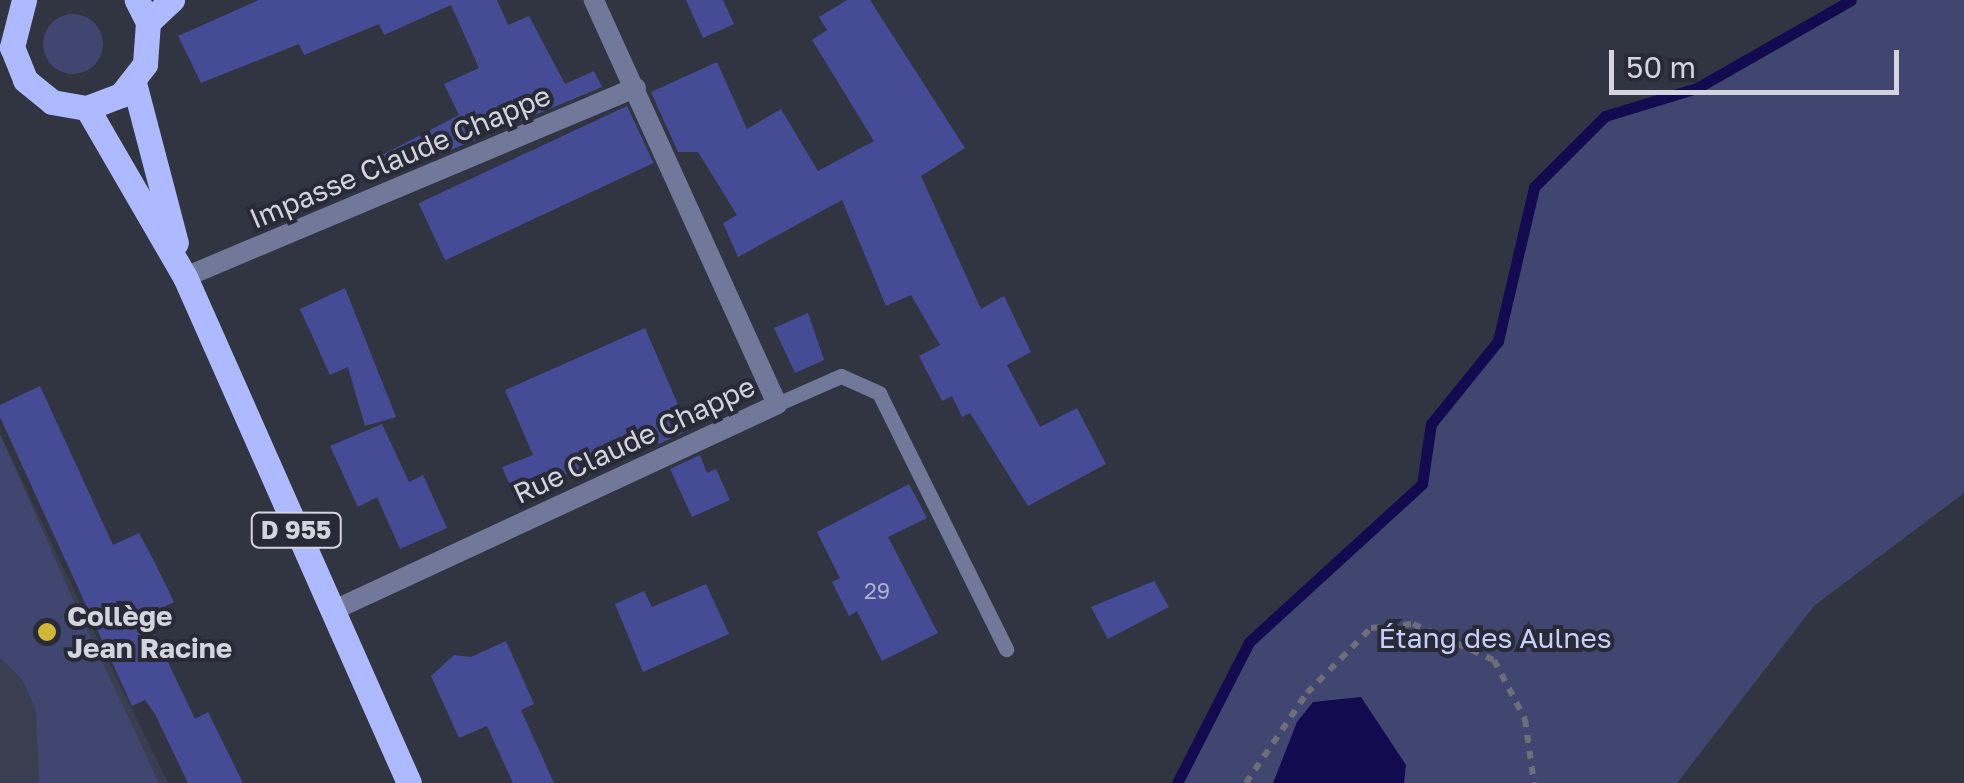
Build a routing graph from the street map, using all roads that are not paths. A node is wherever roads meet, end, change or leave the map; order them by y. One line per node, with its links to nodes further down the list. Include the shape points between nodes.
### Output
1 (24, 0): 5 (main road)
2 (172, 0): 4 (main road)
3 (594, 0): 7 (street, Rue Claude Chappe)
4 (142, 11): 6 (main road, via 147,54)
5 (6, 49): 8 (main road, via 37,92)
6 (134, 83): 8 (main road); 9 (main road, D 955)
7 (636, 87): 9 (street, Impasse Claude Chappe); 10 (street, Rue Claude Chappe)
8 (87, 108): 9 (main road, D 955)
9 (185, 277): 11 (main road, D 955)
10 (777, 404): 11 (street, Rue Claude Chappe); 12 (lane, via 841,376 879,394)
11 (332, 611): 13 (main road, D 955)
12 (1006, 649)
13 (408, 783)

